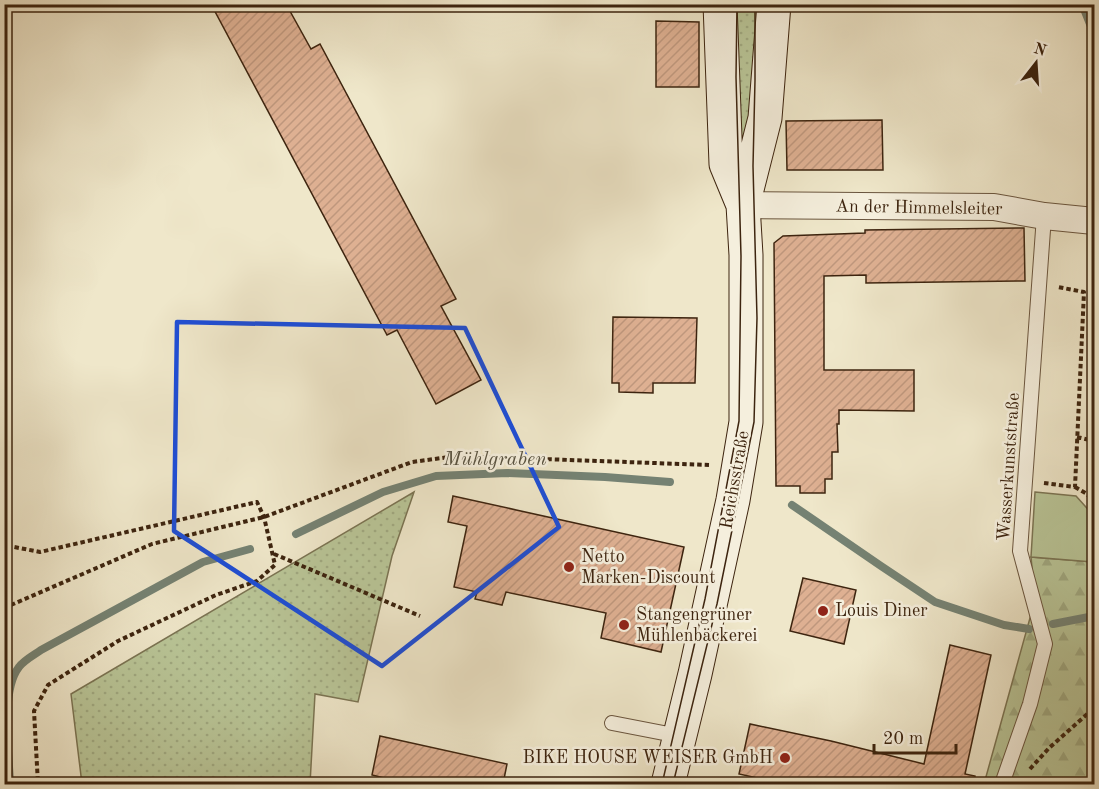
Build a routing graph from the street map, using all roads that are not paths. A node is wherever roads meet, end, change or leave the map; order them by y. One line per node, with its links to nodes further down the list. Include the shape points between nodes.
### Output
1 (720, 4): 3 (main road, Reichsstraße, via 726,164)
2 (774, 4): 3 (main road, Reichsstraße, via 765,118)
3 (743, 206): 4 (street, An der Himmelsleiter, via 994,207); 7 (main road, Reichsstraße, via 746,422 712,599)
4 (1044, 216): 5 (street, An der Himmelsleiter); 9 (lane, Wasserkunststraße, via 1020,551 1045,644 1030,704)
5 (1095, 221)
6 (612, 723): 7 (lane)
7 (679, 736): 8 (main road, Reichsstraße)
8 (668, 784)
9 (1002, 784)

